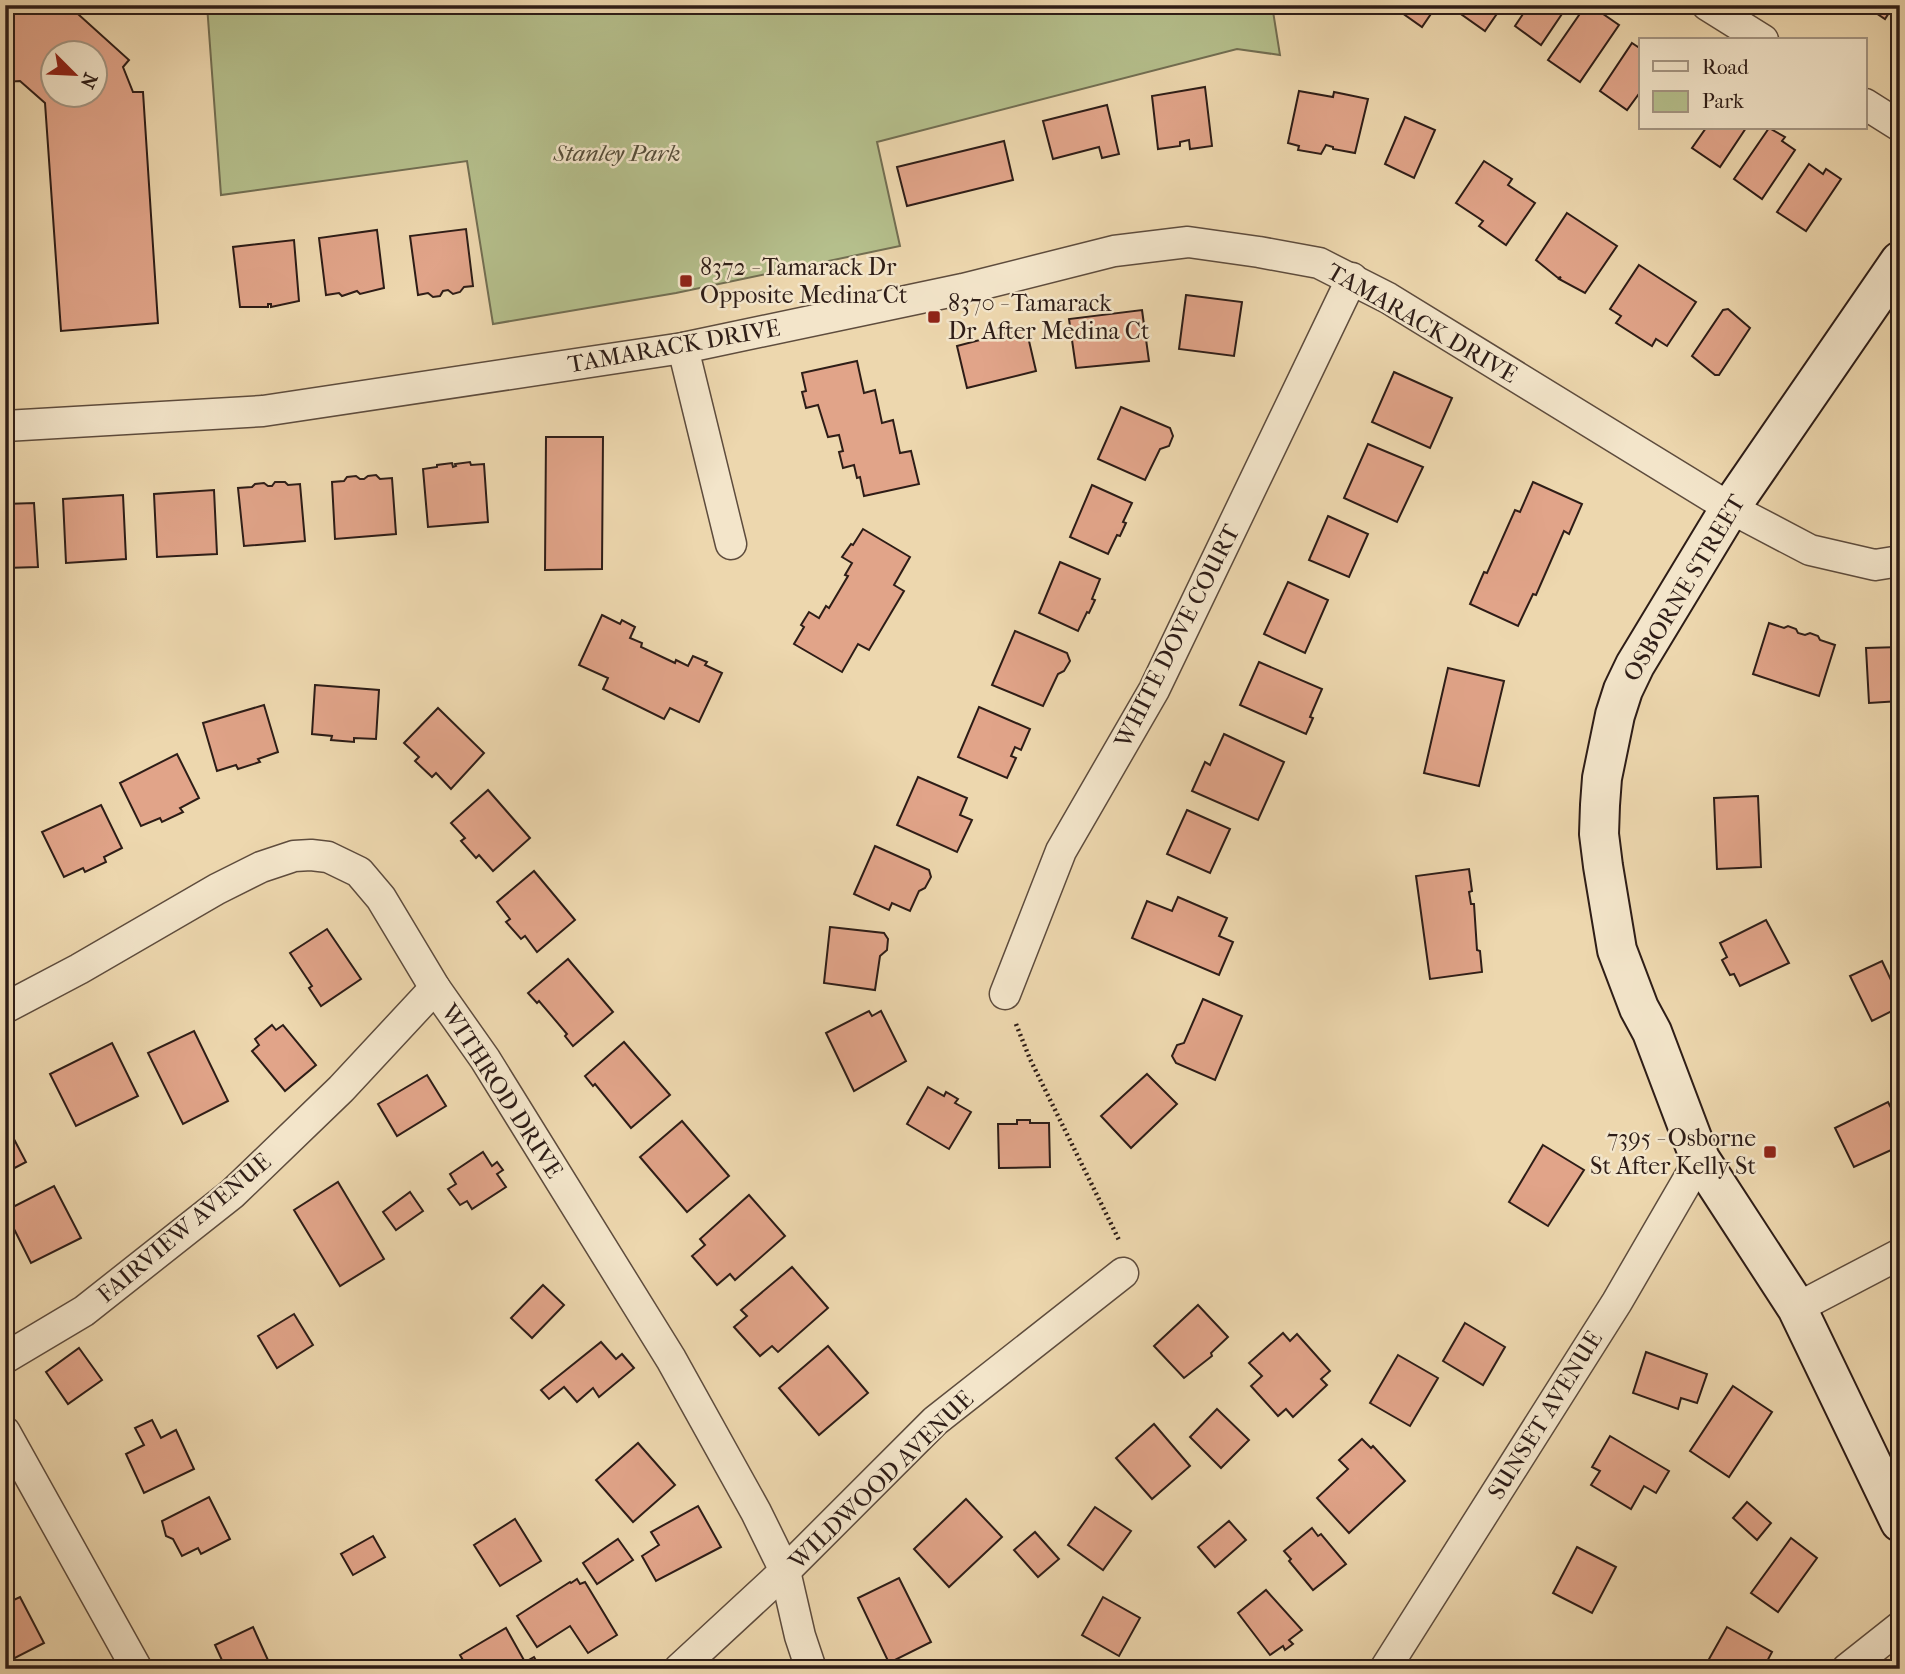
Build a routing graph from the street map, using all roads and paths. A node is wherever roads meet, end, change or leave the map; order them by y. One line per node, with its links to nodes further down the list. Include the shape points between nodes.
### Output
1 (1707, 5): 2 (street)
2 (1760, 38)
3 (1867, 105): 4 (street)
4 (1900, 126)
5 (1900, 261): 9 (street, OSBORNE STREET)
6 (1352, 278): 7 (street, TAMARACK DRIVE, via 1319,263 1188,242 1114,251 964,289); 9 (street, TAMARACK DRIVE); 13 (street, WHITE DOVE COURT, via 1154,690 1061,851)
7 (683, 348): 8 (street, TAMARACK DRIVE, via 263,411); 10 (street)
8 (5, 426)
9 (1730, 508): 11 (street, TAMARACK DRIVE, via 1810,550 1875,565); 15 (street, OSBORNE STREET, via 1623,690 1600,805 1599,834 1617,950)
10 (731, 544)
11 (1900, 561)
12 (435, 988): 14 (street, WITHROD DRIVE, via 371,883 344,863 311,855 277,860 241,876); 19 (street, FAIRVIEW AVENUE, via 232,1194 84,1311); 22 (street, WITHROD DRIVE, via 485,1059 671,1359)
13 (1004, 994): 17 (path, via 1030,1059 1123,1248)
14 (5, 1008)
15 (1700, 1159): 18 (street, OSBORNE STREET); 27 (street, SUNSET AVENUE, via 1617,1302)
16 (1900, 1254): 18 (street)
17 (1123, 1273): 22 (street, WILDWOOD AVENUE, via 935,1421)
18 (1797, 1308): 21 (street, OSBORNE STREET)
19 (5, 1358)
20 (5, 1432): 24 (street)
21 (1900, 1522)
22 (785, 1571): 25 (street, WILDWOOD AVENUE); 26 (street, WITHROD DRIVE)
23 (1900, 1627): 28 (street)
24 (137, 1669)
25 (679, 1669)
26 (811, 1669)
27 (1385, 1669)
28 (1847, 1669)

